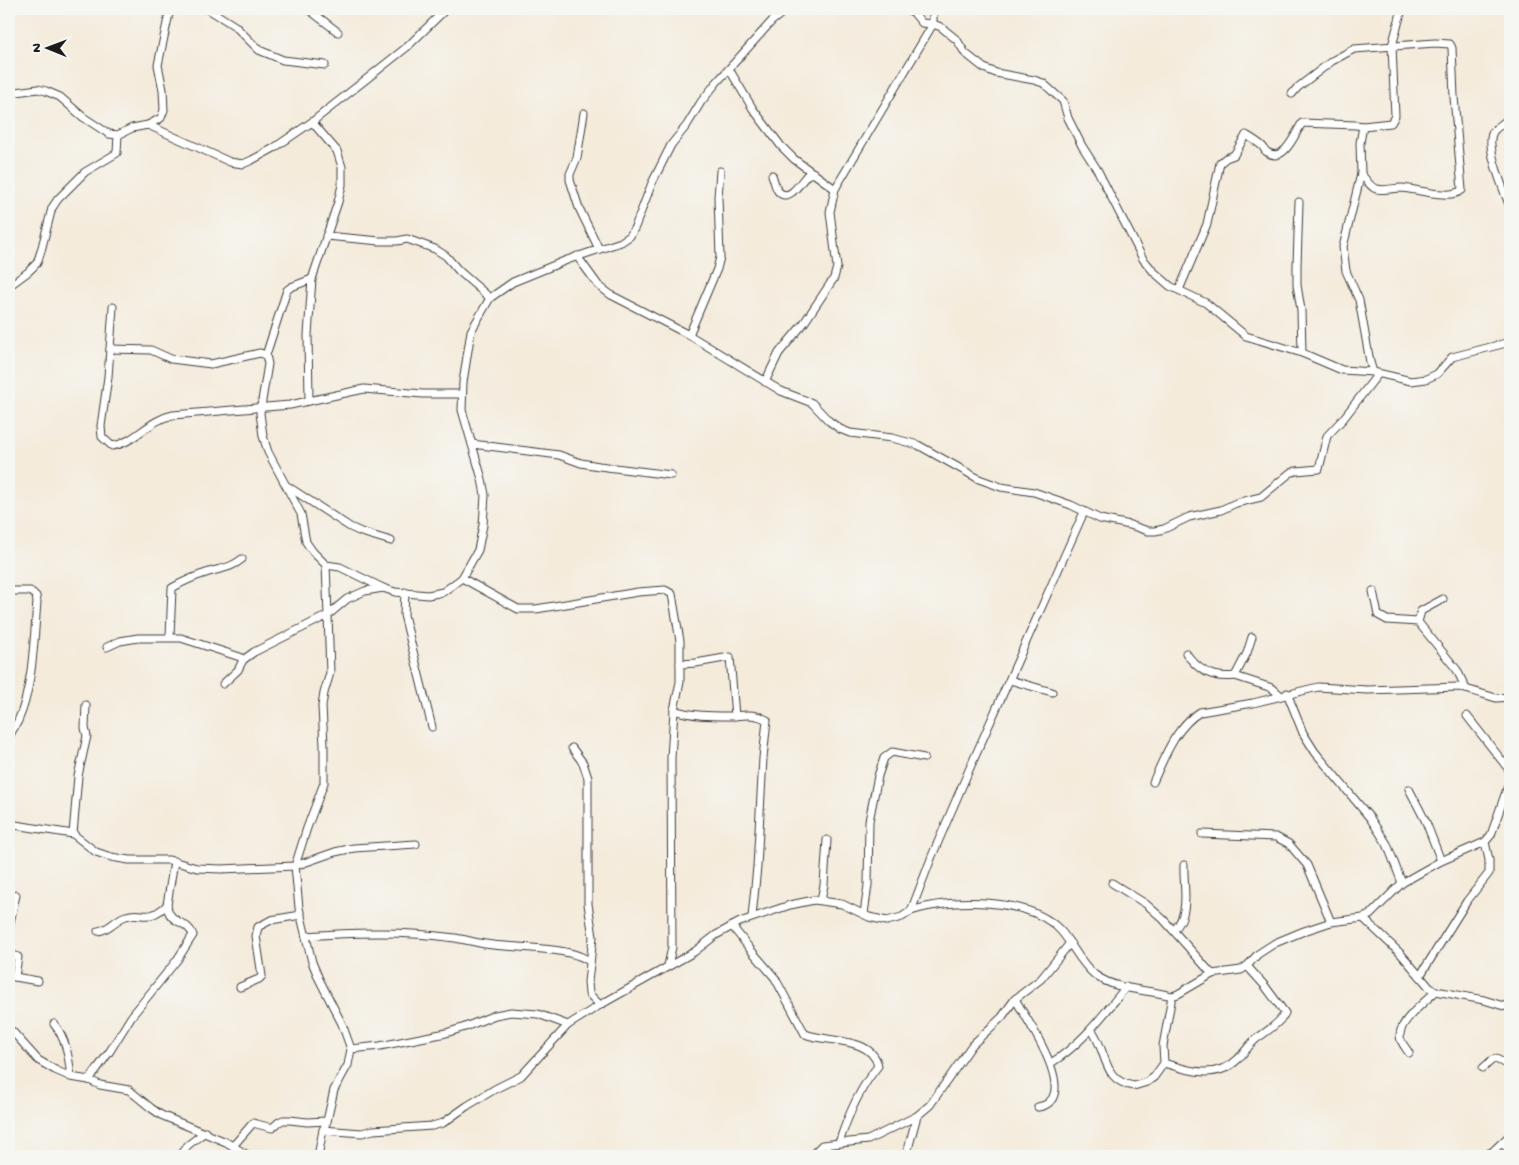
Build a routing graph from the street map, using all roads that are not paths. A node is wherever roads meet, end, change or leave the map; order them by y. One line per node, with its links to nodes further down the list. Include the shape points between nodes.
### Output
1 (170, 9): 19 (street, via 158,65 164,110 160,118)
2 (208, 9): 12 (street, via 235,26 259,50 283,60)
3 (308, 9): 10 (street)
4 (446, 9): 18 (street, via 407,47)
5 (787, 9): 13 (street)
6 (906, 9): 9 (street, via 922,23)
7 (933, 9): 9 (street)
8 (1402, 9): 11 (street)
9 (933, 24): 26 (street); 34 (street, via 953,37 984,68 1043,83 1063,101 1082,146 1143,259 1170,286)
10 (338, 32)
11 (1392, 46): 15 (street, via 1354,49 1332,61); 20 (street, via 1395,116 1391,123); 24 (street, via 1450,44 1463,187 1460,192 1444,194 1403,188 1381,190 1374,188)
12 (325, 65)
13 (729, 69): 23 (street, via 766,128 794,159); 30 (street, via 670,145 630,236)
14 (9, 93): 21 (street, via 38,89 54,93 102,130)
15 (1292, 94)
16 (584, 113): 30 (street, via 570,180 579,208)
17 (1510, 117): 28 (street, via 1494,130 1490,138 1496,169)
18 (312, 122): 19 (street, via 274,148 242,164 230,162); 29 (street, via 337,151 342,166 342,185)
19 (148, 125): 21 (street)
20 (1363, 126): 24 (street); 34 (street, via 1302,124 1287,149 1279,154 1265,151 1263,146 1246,135 1234,155 1220,163 1207,224)
21 (118, 135): 33 (street, via 117,153 85,172 58,199 52,208 37,263)
22 (720, 171): 37 (street, via 720,258)
23 (814, 173): 25 (street, via 807,175 788,194 778,191); 26 (street)
24 (1361, 174): 42 (street, via 1343,247 1346,271 1359,300 1370,362)
25 (772, 175)
26 (835, 190): 43 (street, via 830,212 838,267 834,278 779,353)
27 (1299, 202): 40 (street, via 1297,285)
28 (1510, 207)
29 (326, 236): 32 (street); 35 (street, via 380,241 407,239 435,248)
30 (599, 249): 31 (street)
31 (577, 256): 35 (street, via 520,279); 37 (street, via 598,285)
32 (312, 279): 41 (street, via 287,290); 45 (street, via 308,335)
33 (9, 286)
34 (1179, 290): 40 (street, via 1206,303 1246,336)
35 (490, 298): 44 (street, via 470,331)
36 (113, 308): 39 (street)
37 (689, 335): 43 (street)
38 (1510, 342): 42 (street, via 1456,356 1437,374 1426,379 1410,381)
39 (110, 349): 41 (street, via 150,350 171,359 211,364 260,353); 46 (street, via 101,433 112,446 122,444 164,416)
40 (1302, 353): 42 (street, via 1342,370)
41 (266, 356): 46 (street, via 268,364)
42 (1376, 373): 50 (street, via 1327,436 1319,469 1290,473 1261,497 1190,516 1155,531 1100,519)
43 (765, 382): 50 (street, via 812,403 840,429 918,445 979,479 1001,487 1034,492)
44 (462, 394): 45 (street, via 364,389); 47 (street, via 464,422)
45 (310, 401): 46 (street)
46 (260, 407): 49 (street, via 265,444)
47 (472, 444): 48 (street, via 559,455 581,463); 54 (street, via 485,496 483,525 478,550)
48 (671, 475)
49 (287, 486): 51 (street, via 350,527); 53 (street, via 301,514 306,542)
50 (1084, 512): 69 (street)
51 (391, 541)
52 (242, 559): 63 (street, via 232,567 195,577 172,588)
53 (326, 564): 55 (street, via 340,567); 60 (street)
54 (462, 578): 58 (street, via 443,592 428,595); 67 (street, via 518,609 665,590 672,594 675,604)
55 (383, 588): 58 (street); 60 (street, via 347,599)
56 (9, 591): 80 (street, via 30,591 37,602 28,684 18,721)
57 (1373, 591): 61 (street, via 1381,618)
58 (405, 592): 79 (street, via 404,615)
59 (1443, 599): 61 (street, via 1421,610)
60 (328, 615): 66 (street); 96 (street, via 330,673 322,706 324,784)
61 (1418, 622): 71 (street, via 1457,670)
62 (1252, 637): 68 (street)
63 (170, 638): 64 (street, via 138,638); 66 (street, via 181,638 240,656)
64 (107, 647)
65 (1186, 654): 68 (street, via 1213,676)
66 (243, 660): 70 (street)
67 (680, 664): 76 (street); 77 (street, via 730,657)
68 (1235, 676): 73 (street)
69 (1010, 680): 72 (street); 102 (street)
70 (224, 684)
71 (1466, 689): 73 (street, via 1452,686 1367,690 1318,687); 74 (street, via 1496,698)
72 (1052, 692)
73 (1283, 694): 85 (street, via 1194,715 1176,735); 98 (street, via 1315,752 1370,818 1387,844)
74 (1510, 697)
75 (86, 705): 88 (street, via 87,736 78,776)
76 (674, 710): 77 (street, via 691,715); 116 (street, via 672,947)
77 (735, 716): 105 (street, via 752,714 767,720)
78 (1468, 716): 83 (street)
79 (432, 727)
80 (9, 738)
81 (572, 748): 115 (street, via 583,763 588,778 588,904 593,937)
82 (924, 758): 103 (street, via 892,752 884,758 868,822 868,885)
83 (1510, 771)
84 (1510, 780): 91 (street, via 1491,835)
85 (1153, 782)
86 (1409, 789): 94 (street)
87 (9, 824): 88 (street)
88 (73, 834): 93 (street, via 96,852 111,857)
89 (1202, 834): 107 (street, via 1276,837 1289,844 1308,866)
90 (827, 840): 100 (street)
91 (1485, 842): 94 (street); 120 (street, via 1489,873)
92 (416, 844): 96 (street, via 354,848)
93 (174, 861): 96 (street, via 197,868 221,869); 101 (street)
94 (1441, 861): 98 (street)
95 (1184, 865): 110 (street, via 1185,907)
96 (295, 866): 104 (street)
97 (1112, 883): 110 (street, via 1146,904)
98 (1402, 883): 106 (street)
99 (16, 895): 109 (street)
100 (821, 900): 103 (street, via 842,904); 105 (street, via 804,901)
101 (167, 905): 111 (street, via 149,917 129,915 106,930); 140 (street, via 172,918 193,935 131,1017)
102 (911, 911): 103 (street, via 887,921); 113 (street, via 928,905 969,902 1016,908 1051,922)
103 (864, 914)
104 (301, 915): 112 (street); 122 (street, via 271,920 258,927 256,936 262,976)
105 (752, 917): 108 (street)
106 (1364, 918): 107 (street); 120 (street)
107 (1331, 922): 117 (street, via 1275,944 1258,954)
108 (732, 926): 116 (street); 147 (street, via 775,978 805,1034 862,1047 876,1059 878,1066 856,1100)
109 (9, 927)
110 (1174, 930): 118 (street)
111 (98, 931)
112 (306, 936): 115 (street, via 456,938 568,953 582,956); 133 (street, via 316,973)
113 (1070, 943): 123 (street, via 1095,974); 126 (street, via 1041,979)
114 (9, 953): 119 (street, via 18,958)
115 (590, 962): 127 (street, via 589,994)
116 (668, 966): 127 (street)
117 (1247, 966): 118 (street, via 1232,972); 136 (street, via 1284,1013 1282,1019 1254,1040 1230,1066 1217,1071 1192,1072)
118 (1212, 974): 125 (street)
119 (12, 976): 121 (street)
120 (1420, 976): 124 (street)
121 (38, 981)
122 (240, 986)
123 (1126, 987): 125 (street); 131 (street)
124 (1436, 991): 128 (street); 134 (street, via 1400,1029 1401,1040)
125 (1172, 996): 136 (street, via 1163,1046)
126 (1015, 999): 135 (street); 142 (street, via 1002,1017 972,1045 930,1105)
127 (600, 1005): 130 (street)
128 (1510, 1008)
129 (54, 1024): 139 (street, via 62,1036)
130 (568, 1025): 133 (street, via 538,1014 511,1012 446,1033); 144 (street, via 521,1076 467,1106 444,1123 362,1132)
131 (1091, 1029): 135 (street); 136 (street, via 1098,1037 1115,1080 1134,1086 1147,1082)
132 (9, 1030): 139 (street, via 38,1060)
133 (351, 1049): 143 (street, via 348,1065 334,1090)
134 (1409, 1052)
135 (1051, 1063): 141 (street, via 1053,1098 1048,1105)
136 (1164, 1064)
137 (1510, 1066): 138 (street, via 1496,1059)
138 (1483, 1068)
139 (71, 1077): 140 (street)
140 (90, 1080): 145 (street, via 129,1090 162,1115)
141 (1038, 1107)
142 (917, 1116): 147 (street, via 868,1140); 155 (street)
143 (327, 1121): 144 (street); 149 (street, via 283,1120 272,1128 253,1123)
144 (322, 1130): 153 (street)
145 (205, 1132): 149 (street); 151 (street)
146 (1510, 1135): 148 (street)
147 (839, 1143): 154 (street, via 822,1145)
148 (1502, 1144): 150 (street); 156 (street)
149 (233, 1146): 152 (street)
150 (1510, 1149)
151 (180, 1156)
152 (249, 1156)
153 (318, 1156)
154 (811, 1156)
155 (906, 1156)
156 (1482, 1156)

